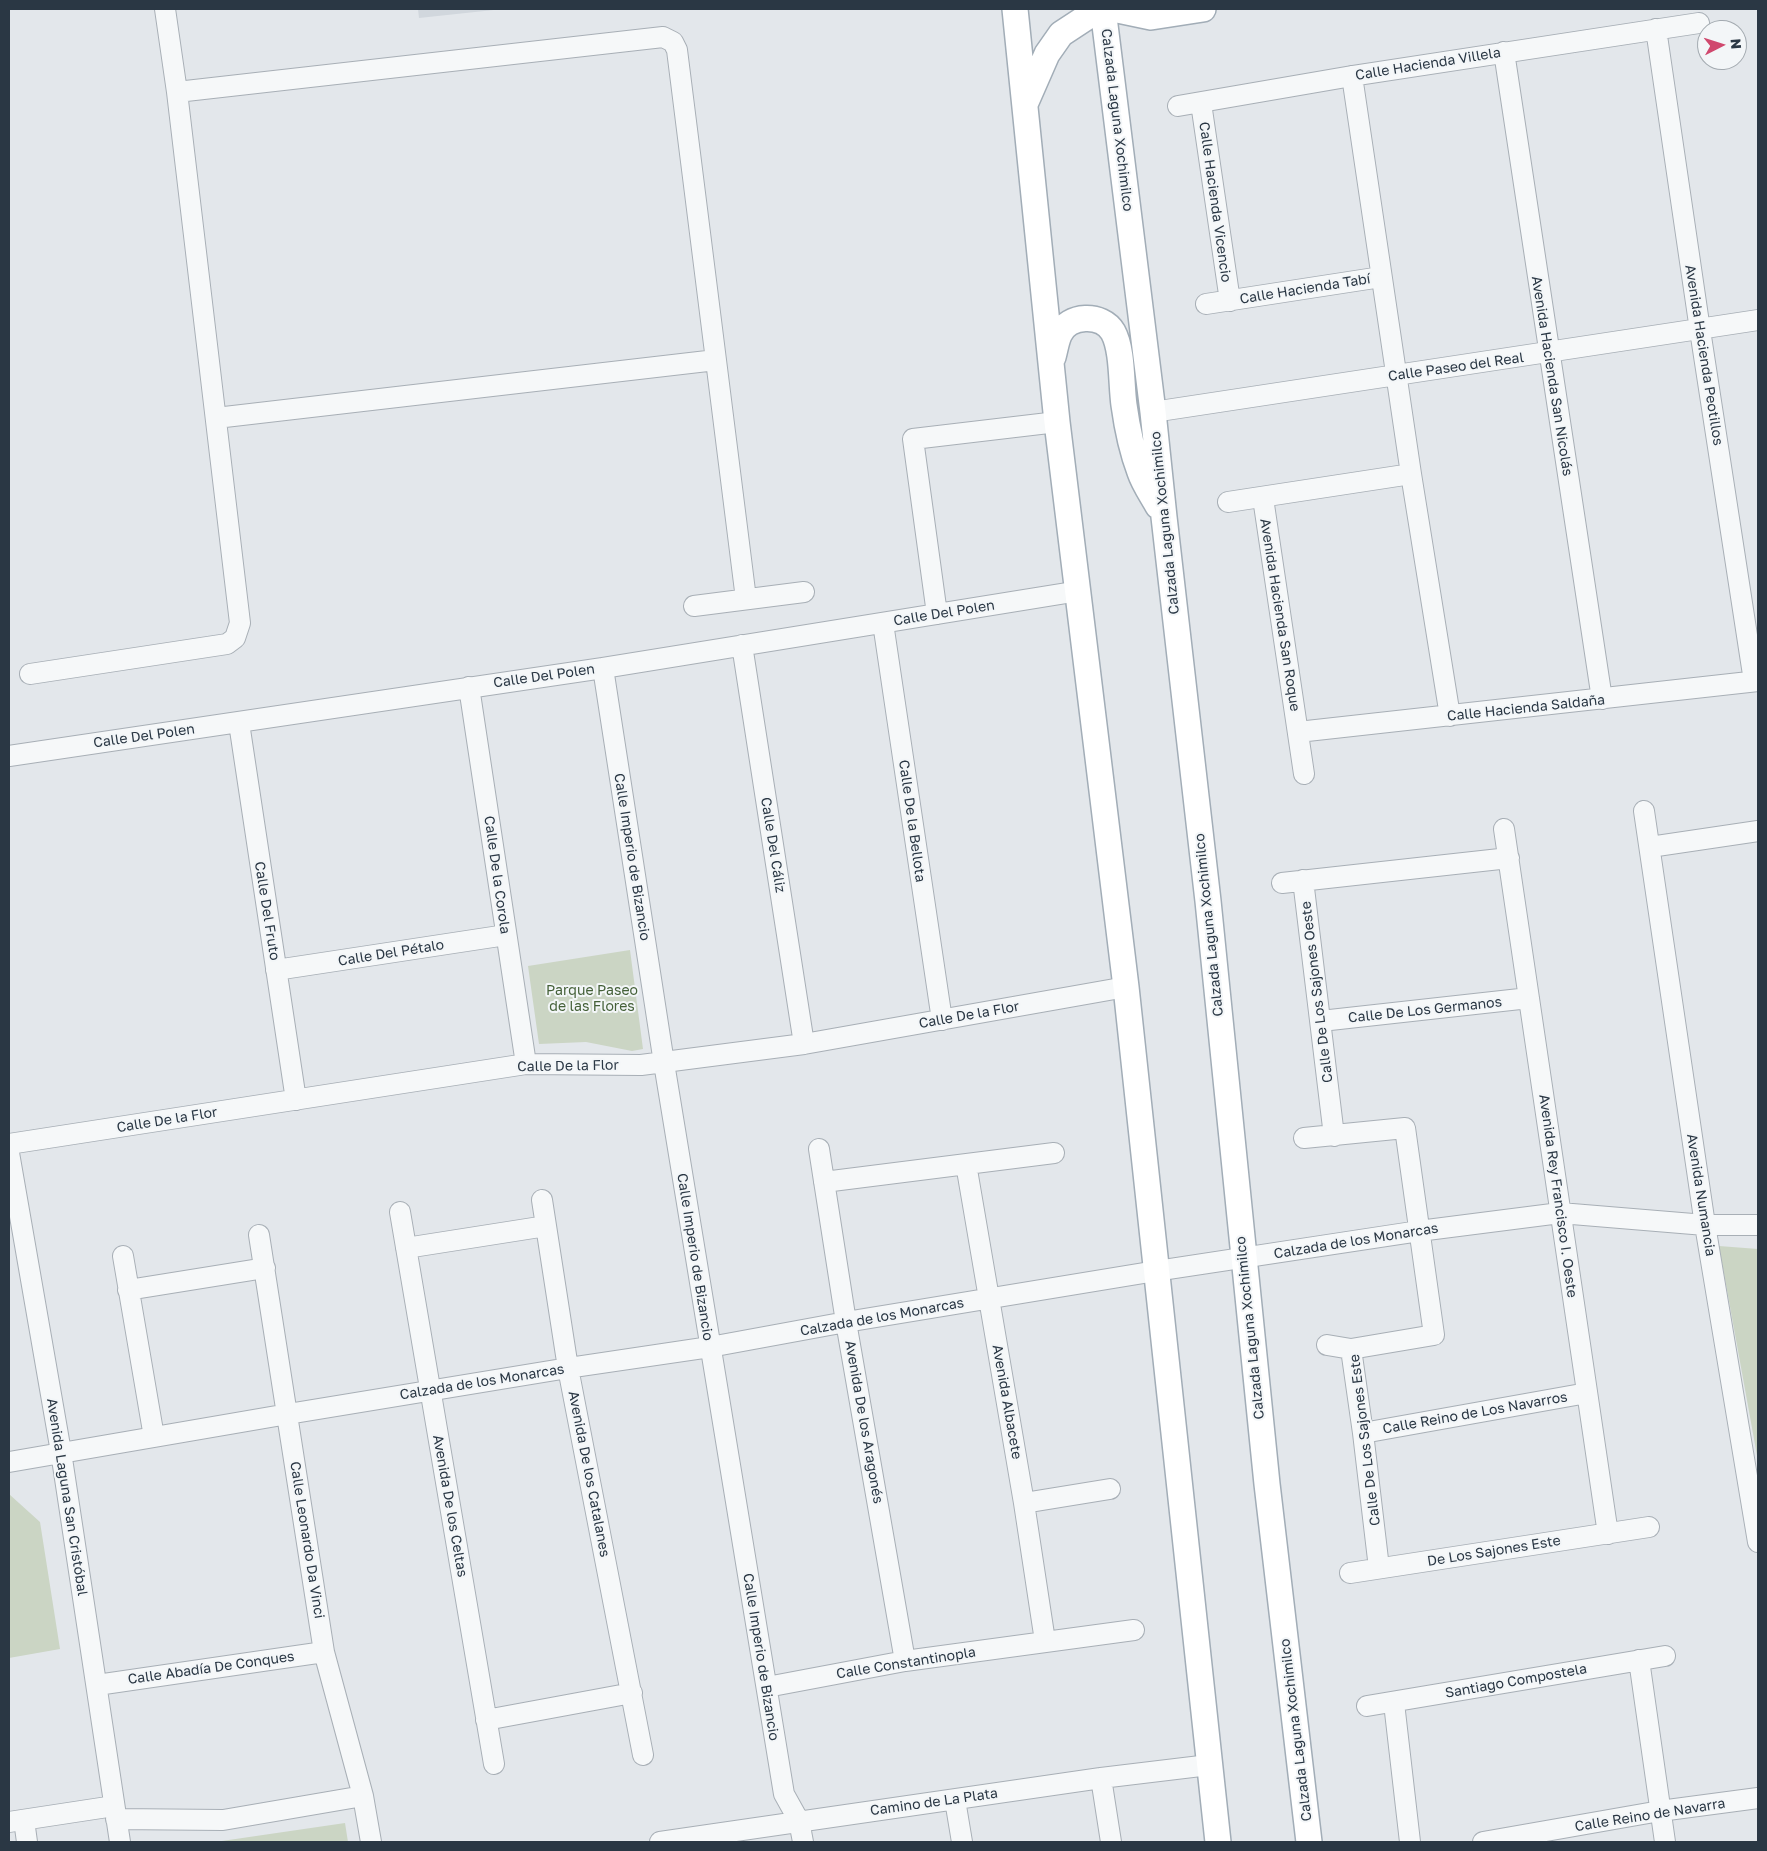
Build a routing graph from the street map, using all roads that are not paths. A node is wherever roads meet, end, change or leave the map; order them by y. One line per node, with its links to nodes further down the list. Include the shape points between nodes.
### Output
1 (165, 9): 11 (street)
2 (1015, 9): 13 (main road)
3 (1099, 9): 13 (main road, via 1061,34 1047,54)
4 (1103, 9): 24 (main road, Calzada Laguna Xochimilco)
5 (1113, 9): 6 (main road, via 1151,17)
6 (1203, 9)
7 (1697, 22): 8 (street, Calle Hacienda Villela)
8 (1656, 29): 9 (street, Calle Hacienda Villela); 19 (street, Avenida Hacienda Peotillos)
9 (1504, 52): 10 (street, Calle Hacienda Villela); 20 (street, Avenida Hacienda San Nicolás)
10 (1352, 76): 12 (street, Calle Hacienda Villela); 15 (street)
11 (176, 92): 21 (street, via 662,37 673,42 677,50); 25 (street)
12 (1201, 103): 14 (street, Calle Hacienda Villela); 16 (street, Calle Hacienda Vicencio)
13 (1024, 106): 22 (main road)
14 (1178, 106)
15 (1381, 277): 16 (street, Calle Hacienda Tabí); 23 (street)
16 (1230, 301): 17 (street, Calle Hacienda Tabí)
17 (1206, 304)
18 (1758, 320): 19 (street, Calle Paseo del Real)
19 (1700, 330): 20 (street, Calle Paseo del Real); 40 (street, Avenida Hacienda Peotillos)
20 (1549, 353): 23 (street, Calle Paseo del Real); 42 (street, Avenida Hacienda San Nicolás)
21 (716, 360): 25 (street); 33 (street)
22 (1052, 364): 26 (main road); 30 (main road, via 1059,334 1070,322 1086,318 1103,322 1113,332 1131,440 1140,472)
23 (1396, 376): 24 (street, Calle Paseo del Real); 27 (street)
24 (1153, 412): 30 (main road, Calzada Laguna Xochimilco)
25 (216, 418): 39 (street, via 240,623 235,638 227,644)
26 (1057, 422): 31 (main road); 35 (street, via 913,439)
27 (1411, 474): 28 (street); 43 (street)
28 (1262, 498): 29 (street); 45 (street, Avenida Hacienda San Roque)
29 (1228, 502)
30 (1164, 517): 83 (main road, Calzada Laguna Xochimilco, via 1208,901)
31 (1079, 591): 35 (street, Calle Del Polen); 57 (main road)
32 (804, 592): 33 (street)
33 (746, 599): 34 (street)
34 (694, 606)
35 (937, 614): 36 (street, Calle Del Polen)
36 (883, 623): 37 (street, Calle Del Polen); 59 (street, Calle De la Bellota)
37 (742, 645): 38 (street, Calle Del Polen); 61 (street, Calle Del Cáliz)
38 (603, 668): 41 (street, Calle Del Polen); 62 (street, Calle Imperio de Bizancio)
39 (30, 674)
40 (1756, 681): 42 (street, Calle Hacienda Saldaña)
41 (469, 687): 44 (street, Calle Del Polen); 55 (street, Calle De la Corola)
42 (1602, 699): 43 (street, Calle Hacienda Saldaña)
43 (1450, 716): 45 (street, Calle Hacienda Saldaña)
44 (239, 722): 46 (street, Calle Del Polen); 56 (street, Calle Del Fruto)
45 (1298, 732): 47 (street, Avenida Hacienda San Roque)
46 (9, 756)
47 (1304, 774)
48 (1644, 811): 51 (street, Avenida Numancia)
49 (1504, 830): 52 (street, Avenida Rey Francisco I. Oeste)
50 (1758, 831): 51 (street)
51 (1650, 847): 76 (street, Avenida Numancia)
52 (1509, 858): 53 (street); 58 (street, Avenida Rey Francisco I. Oeste)
53 (1303, 880): 54 (street); 60 (street, Calle De Los Sajones Oeste)
54 (1282, 883)
55 (506, 935): 56 (street, Calle Del Pétalo); 63 (street, Calle De la Corola)
56 (276, 970): 64 (street, Calle Del Fruto)
57 (1126, 987): 59 (street, Calle De la Flor); 85 (main road)
58 (1529, 998): 60 (street, Calle De Los Germanos); 75 (street, Avenida Rey Francisco I. Oeste)
59 (942, 1020): 61 (street, Calle De la Flor)
60 (1321, 1021): 65 (street, Calle De Los Sajones Oeste)
61 (804, 1044): 62 (street, Calle De la Flor)
62 (664, 1062): 63 (street, Calle De la Flor, via 641,1065); 90 (street, Calle Imperio de Bizancio)
63 (526, 1064): 64 (street, Calle De la Flor)
64 (296, 1100): 67 (street, Calle De la Flor)
65 (1334, 1136): 66 (street); 79 (street, via 1405,1128)
66 (1304, 1138)
67 (9, 1144)
68 (818, 1149): 72 (street, Avenida De los Aragonés)
69 (9, 1153): 98 (street, Avenida Laguna San Cristóbal)
70 (1054, 1153): 71 (street)
71 (966, 1164): 72 (street); 87 (street, Avenida Albacete)
72 (824, 1182): 88 (street, Avenida De los Aragonés)
73 (542, 1200): 78 (street, Avenida De los Catalanes)
74 (400, 1212): 81 (street, Avenida De los Celtas)
75 (1560, 1213): 76 (street, Calzada de los Monarcas); 79 (street, Calzada de los Monarcas); 94 (street, Avenida Rey Francisco I. Oeste)
76 (1705, 1225): 77 (street, Calzada de los Monarcas); 100 (street, Avenida Numancia)
77 (1758, 1225)
78 (546, 1226): 81 (street); 92 (street, Avenida De los Catalanes)
79 (1419, 1231): 83 (street, Calzada de los Monarcas); 91 (street, Calle De Los Sajones Este, via 1434,1335)
80 (260, 1235): 84 (street, Calle Leonardo Da Vinci)
81 (406, 1248): 93 (street, Avenida De los Celtas)
82 (123, 1256): 86 (street)
83 (1243, 1259): 85 (street, Calzada de los Monarcas); 140 (main road, Calzada Laguna Xochimilco)
84 (265, 1268): 86 (street); 95 (street, Calle Leonardo Da Vinci)
85 (1156, 1271): 87 (street, Calzada de los Monarcas); 122 (main road)
86 (128, 1290): 97 (street)
87 (989, 1299): 88 (street, Calzada de los Monarcas); 102 (street, Avenida Albacete)
88 (846, 1322): 90 (street, Calzada de los Monarcas); 113 (street, Avenida De los Aragonés)
89 (1326, 1345): 91 (street)
90 (710, 1347): 92 (street, Calzada de los Monarcas); 115 (street, Calle Imperio de Bizancio)
91 (1351, 1349): 96 (street, Calle De Los Sajones Este)
92 (568, 1368): 93 (street, Calzada de los Monarcas); 116 (street, Avenida De los Catalanes)
93 (431, 1390): 95 (street, Calzada de los Monarcas); 119 (street, Avenida De los Celtas)
94 (1587, 1393): 96 (street, Calle Reino de Los Navarros); 104 (street, Avenida Rey Francisco I. Oeste)
95 (288, 1414): 97 (street, Calzada de los Monarcas); 110 (street, Calle Leonardo Da Vinci)
96 (1363, 1433): 106 (street, Calle De Los Sajones Este)
97 (154, 1437): 98 (street, Calzada de los Monarcas)
98 (61, 1452): 99 (street, Calzada de los Monarcas); 114 (street, Avenida Laguna San Cristóbal)
99 (9, 1462)
100 (1753, 1477): 105 (street, Avenida Numancia)
101 (1110, 1489): 102 (street)
102 (1024, 1502): 109 (street, Avenida Albacete)
103 (1649, 1527): 104 (street, De Los Sajones Este)
104 (1608, 1534): 106 (street, De Los Sajones Este)
105 (1758, 1542)
106 (1380, 1568): 107 (street, De Los Sajones Este)
107 (1350, 1573)
108 (1134, 1630): 109 (street, Calle Constantinopla)
109 (1045, 1641): 113 (street, Calle Constantinopla)
110 (324, 1652): 114 (street, Calle Abadía De Conques); 124 (street, Calle Leonardo Da Vinci)
111 (1665, 1656): 112 (street, Santiago Compostela)
112 (1639, 1660): 117 (street, Santiago Compostela); 127 (street)
113 (905, 1661): 115 (street, Calle Constantinopla)
114 (97, 1685): 128 (street, Avenida Laguna San Cristóbal)
115 (767, 1688): 130 (street, Calle Imperio de Bizancio, via 784,1794)
116 (632, 1693): 119 (street); 120 (street, Avenida De los Catalanes)
117 (1394, 1702): 118 (street, Santiago Compostela); 141 (street)
118 (1367, 1706)
119 (486, 1720): 121 (street, Avenida De los Celtas)
120 (643, 1755)
121 (494, 1764)
122 (1209, 1765): 123 (street, Camino de La Plata); 139 (main road)
123 (1101, 1778): 126 (street, Camino de La Plata); 138 (street)
124 (363, 1796): 128 (street, via 223,1820); 133 (street, Calle Leonardo Da Vinci)
125 (1758, 1798): 127 (street, Calle Reino de Navarra)
126 (956, 1800): 130 (street, Camino de La Plata); 137 (street)
127 (1660, 1811): 142 (street, Calle Reino de Navarra); 143 (street)
128 (115, 1813): 129 (street); 132 (street, Avenida Laguna San Cristóbal)
129 (16, 1821): 131 (street)
130 (799, 1822): 135 (street, Camino de La Plata); 136 (street, Calle Imperio de Bizancio)
131 (27, 1842)
132 (120, 1842)
133 (371, 1842)
134 (660, 1842): 135 (street, Camino de La Plata)
135 (664, 1842)
136 (803, 1842)
137 (962, 1842)
138 (1110, 1842)
139 (1218, 1842)
140 (1309, 1842)
141 (1410, 1842)
142 (1483, 1842)
143 (1665, 1842)

